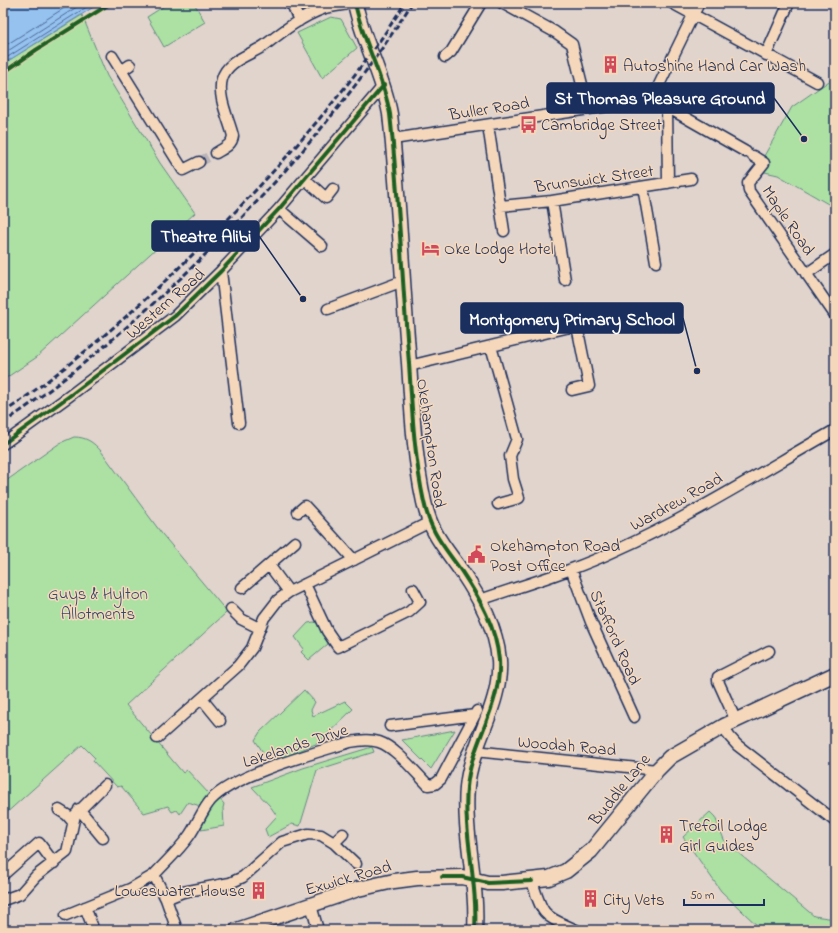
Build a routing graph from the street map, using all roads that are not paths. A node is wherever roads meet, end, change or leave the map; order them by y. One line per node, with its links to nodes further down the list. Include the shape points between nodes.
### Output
1 (355, 3): 9 (street, via 324,9); 16 (street, Okehampton Road)
2 (481, 3): 12 (street)
3 (502, 3): 19 (street, via 572,44)
4 (672, 3): 8 (street)
5 (700, 3): 8 (street)
6 (789, 3): 10 (street)
7 (292, 4): 9 (street)
8 (693, 15): 10 (street); 17 (street)
9 (299, 21): 22 (street, via 233,64 225,74 222,82 222,99 233,136 231,143)
10 (766, 55): 15 (street)
11 (112, 56): 14 (street)
12 (445, 58)
13 (130, 65): 14 (street)
14 (121, 71): 23 (street, via 183,170)
15 (816, 82)
16 (384, 85): 21 (street, Okehampton Road); 24 (street, Western Road)
17 (651, 98): 18 (street); 19 (street, Buller Road, via 643,102)
18 (667, 108): 26 (street); 37 (street, Maple Road, via 764,163 748,183 749,191)
19 (588, 109): 20 (street, Buller Road)
20 (488, 125): 21 (street, Buller Road); 30 (street)
21 (392, 139): 39 (street, Okehampton Road)
22 (216, 153)
23 (199, 162)
24 (305, 179): 28 (street, via 326,198); 31 (street, Western Road)
25 (691, 179): 26 (street, Brunswick Street)
26 (668, 183): 27 (street, Brunswick Street)
27 (643, 188): 29 (street, Brunswick Street); 35 (street)
28 (333, 189)
29 (552, 201): 30 (street, Brunswick Street); 38 (street)
30 (501, 206): 32 (street)
31 (279, 209): 33 (street); 36 (street, Western Road)
32 (504, 231)
33 (322, 246)
34 (835, 254): 37 (street)
35 (656, 262)
36 (221, 271): 45 (street); 47 (street, Western Road, via 175,316)
37 (806, 274): 41 (street, Maple Road)
38 (565, 280)
39 (402, 281): 40 (street); 43 (street, Okehampton Road)
40 (328, 309)
41 (835, 315)
42 (491, 346): 43 (street); 44 (street, via 580,325 589,386); 48 (street, via 517,439 510,456 518,498)
43 (409, 366): 50 (street, Okehampton Road, via 421,484)
44 (572, 390)
45 (239, 423)
46 (835, 430): 54 (street, Wardrew Road, via 665,527 617,551)
47 (3, 444)
48 (498, 504)
49 (298, 512): 52 (street, via 305,506)
50 (430, 522): 52 (street); 59 (street, Okehampton Road, via 437,538)
51 (295, 542): 53 (street)
52 (354, 560): 55 (street)
53 (269, 565): 56 (street); 58 (street)
54 (570, 569): 59 (street, Wardrew Road); 65 (street, Stafford Road)
55 (305, 584): 57 (street, via 338,647 409,612 420,602); 58 (street)
56 (242, 588)
57 (413, 589)
58 (289, 592): 61 (street, via 274,605)
59 (480, 600): 70 (street, Okehampton Road, via 494,635 499,671 492,707)
60 (231, 608): 61 (street, via 241,619)
61 (259, 628): 64 (street, via 252,648)
62 (769, 651): 67 (street, via 718,677)
63 (835, 674): 67 (street, Buddle Lane)
64 (202, 699): 66 (street); 69 (street)
65 (634, 717)
66 (220, 721)
67 (730, 724): 71 (street, Buddle Lane, via 670,757); 75 (street, via 729,736 737,745)
68 (390, 726): 83 (street, Lakelands Drive, via 476,713 441,779 432,785 428,785 384,744 364,740 336,746 240,780 210,801 188,837)
69 (158, 738)
70 (475, 751): 71 (street, Woodah Road); 84 (street, Okehampton Road, via 467,785 466,807)
71 (657, 770): 85 (street, Buddle Lane, via 603,838 582,860 561,873)
72 (105, 785): 73 (street)
73 (79, 809): 76 (street); 78 (street)
74 (59, 810): 76 (street)
75 (833, 817)
76 (73, 822): 80 (street, via 68,852)
77 (343, 834): 79 (street)
78 (103, 838)
79 (334, 843): 81 (street); 86 (street, via 321,835 303,835 282,842 242,878 230,883 183,892)
80 (54, 862): 82 (street, via 40,843); 87 (street, via 36,876 20,894)
81 (356, 864)
82 (4, 874)
83 (154, 874): 86 (street); 89 (street, Lakelands Drive, via 130,889)
84 (472, 879): 85 (street, Buddle Lane, via 488,883); 88 (street, Exwick Road, via 417,878 394,881 358,889); 95 (street, Okehampton Road, via 476,902)
85 (532, 881): 96 (street, via 544,914)
86 (166, 899): 92 (street)
87 (3, 900)
88 (311, 905): 93 (street, Exwick Road); 94 (street)
89 (86, 907): 90 (street, Lakelands Drive); 91 (street)
90 (66, 915)
91 (92, 924)
92 (177, 930)
93 (237, 930)
94 (318, 930)
95 (475, 930)
96 (576, 930)

